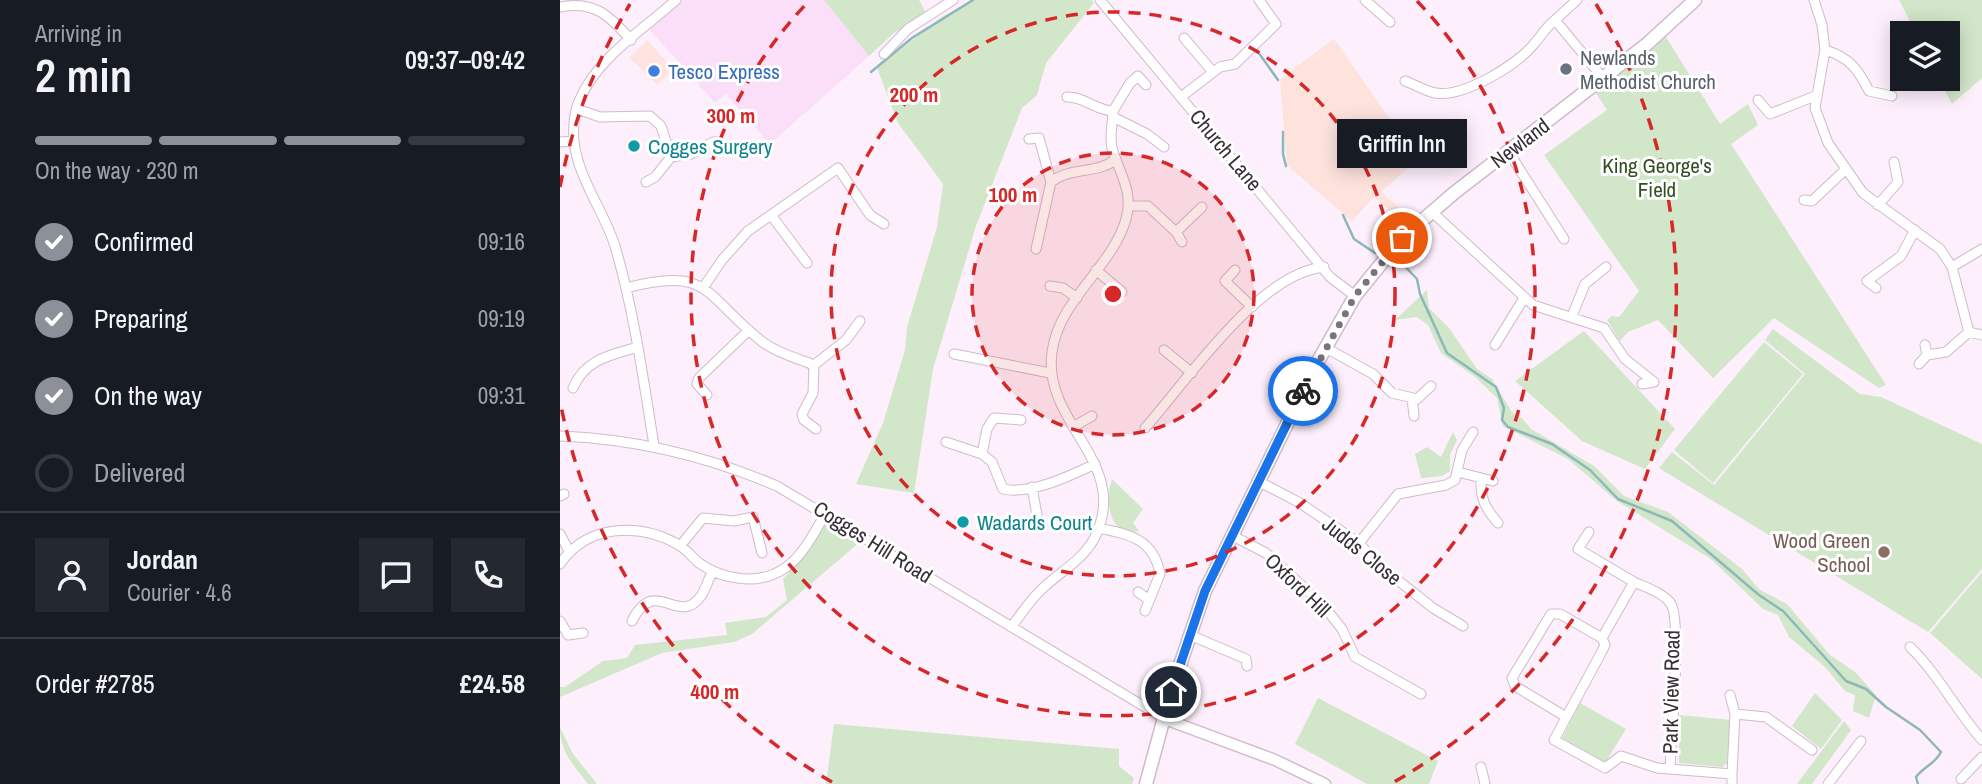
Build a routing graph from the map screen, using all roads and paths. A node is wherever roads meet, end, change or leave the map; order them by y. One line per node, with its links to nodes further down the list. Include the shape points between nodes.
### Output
1 (676, 0): 14 (street)
2 (953, 0): 16 (street, via 908,29)
3 (1100, 0): 24 (street, Church Lane)
4 (1259, 0): 17 (street, via 1276,24 1235,64)
5 (1365, 0): 12 (street)
6 (1695, 0): 18 (main road, Newland)
7 (1814, 0): 15 (street)
8 (595, 1): 10 (street); 14 (street)
9 (1578, 2): 11 (street)
10 (560, 7)
11 (1555, 20): 18 (street); 19 (street, via 1520,55 1461,92 1435,93)
12 (1390, 22)
13 (1184, 38): 17 (street)
14 (631, 40): 26 (street, via 592,79)
15 (1825, 50): 21 (street); 22 (street, via 1846,58 1868,91)
16 (884, 54)
17 (1213, 72): 24 (street)
18 (1603, 78): 33 (main road, Newland)
19 (1405, 80)
20 (1146, 85): 27 (street, via 1138,76 1130,83)
21 (1815, 96): 25 (street, via 1770,114); 37 (street, via 1828,143)
22 (1892, 96)
23 (1067, 97): 27 (street, via 1080,97)
24 (1181, 97): 54 (street, Church Lane)
25 (1758, 100)
26 (577, 109): 29 (street); 34 (street, via 600,117 650,116 661,126)
27 (1113, 114): 31 (street); 35 (street, via 1110,135)
28 (1029, 139): 39 (street, via 1039,138)
29 (574, 141): 30 (street); 60 (street, via 614,242)
30 (560, 142)
31 (1164, 147)
32 (720, 148): 34 (street, via 713,142 691,154)
33 (1508, 151): 44 (main road, Newland); 49 (street)
34 (671, 157): 38 (street)
35 (1116, 159): 39 (street, via 1103,167 1067,172); 42 (street)
36 (1894, 162): 41 (street, via 1898,183)
37 (1845, 170): 40 (street); 41 (street)
38 (646, 182)
39 (1051, 182): 51 (street)
40 (1810, 204)
41 (1878, 205): 47 (street)
42 (1129, 206): 48 (street, via 1148,206); 57 (street, via 1115,246)
43 (1202, 206): 48 (street)
44 (1432, 212): 64 (main road, Newland, via 1402,238); 66 (street)
45 (771, 215): 46 (street, via 838,168 870,215); 53 (street); 61 (street, via 738,241)
46 (884, 224)
47 (1915, 230): 56 (street, via 1940,249); 62 (street, via 1901,256 1867,281)
48 (1176, 232): 50 (street)
49 (1564, 239)
50 (1182, 242)
51 (1036, 249)
52 (1982, 249): 56 (street)
53 (807, 263)
54 (1324, 267): 64 (street, Church Lane, via 1341,288); 67 (street, via 1276,285)
55 (1606, 267): 68 (street, via 1585,284)
56 (1952, 267): 71 (street)
57 (1096, 270): 63 (street); 65 (street)
58 (1235, 271): 67 (street, via 1225,281)
59 (1050, 286): 65 (street)
60 (626, 288): 61 (street, via 677,278); 74 (street)
61 (703, 288): 70 (street)
62 (1876, 288)
63 (1122, 292)
64 (1355, 296): 75 (main road)
65 (1077, 298): 80 (street, via 1053,342)
66 (1524, 298): 68 (street); 73 (street)
67 (1252, 307): 81 (street)
68 (1572, 316): 82 (street, via 1604,328 1625,359 1654,382)
69 (860, 321): 79 (street, via 846,340)
70 (749, 330): 79 (street, via 782,352); 85 (street, via 699,378 697,383)
71 (1969, 332): 72 (street); 78 (street, via 1946,352 1926,350)
72 (1982, 335)
73 (1495, 345)
74 (638, 347): 84 (street, via 599,358); 96 (street)
75 (1326, 348): 86 (street, via 1373,374 1392,393); 101 (main road)
76 (1164, 350): 81 (street)
77 (954, 354): 80 (street)
78 (1919, 364)
79 (814, 365): 92 (street, via 813,393 802,414)
80 (1050, 373): 90 (street)
81 (1192, 373): 91 (street)
82 (1642, 384)
83 (1431, 386): 86 (street)
84 (573, 388)
85 (707, 395)
86 (1412, 398): 88 (street)
87 (1093, 416): 90 (street)
88 (1414, 416)
89 (1021, 420): 97 (street, via 994,418)
90 (1073, 427): 98 (street)
91 (1145, 428)
92 (816, 429)
93 (1473, 432): 99 (street, via 1462,450)
94 (560, 436): 96 (street, Cogges Hill Road)
95 (946, 442): 97 (street)
96 (654, 445): 104 (street, Cogges Hill Road, via 744,472)
97 (982, 454): 103 (street, via 992,462 1003,489)
98 (1095, 464): 103 (street); 107 (street, via 1105,488)
99 (1458, 472): 100 (street); 111 (street, via 1446,485 1398,494)
100 (1481, 478): 102 (street); 106 (street, via 1485,508)
101 (1258, 481): 110 (main road); 111 (street, Judds Close)
102 (1493, 481)
103 (1032, 486): 105 (street)
104 (826, 513): 116 (street, via 784,569 748,579); 124 (street, Cogges Hill Road)
105 (1037, 514)
106 (1498, 523)
107 (1098, 528): 119 (street, via 1141,539 1151,548 1160,573); 124 (street, via 1079,560 1039,592)
108 (1589, 532): 117 (street, via 1577,552)
109 (560, 534): 113 (street)
110 (1231, 535): 126 (main road); 130 (street, Oxford Hill, via 1266,553 1323,605 1342,629 1355,657)
111 (1359, 543): 123 (street, Judds Close, via 1375,562)
112 (680, 546): 113 (street, via 626,529 596,536); 114 (street, via 703,518 734,521 753,517); 116 (street)
113 (569, 551): 115 (street)
114 (762, 553)
115 (560, 564)
116 (713, 571): 122 (street, via 701,596 691,604 676,607 646,602)
117 (1634, 582): 127 (street); 140 (street, Park View Road, via 1672,607 1675,682)
118 (1138, 592): 119 (street)
119 (1148, 599): 120 (street)
120 (1145, 611)
121 (560, 621): 125 (street, via 568,635)
122 (632, 621)
123 (1463, 626)
124 (1011, 627): 134 (street, Cogges Hill Road)
125 (583, 633)
126 (1190, 635): 129 (street, via 1246,659); 134 (main road)
127 (1602, 638): 133 (street, via 1605,645); 133 (street, via 1560,614 1551,614 1512,678 1515,686)
128 (1910, 647): 135 (street)
129 (1247, 666)
130 (1422, 694)
131 (1730, 695): 132 (street)
132 (1735, 715): 137 (street, via 1766,717); 141 (street)
133 (1566, 717): 140 (street, via 1554,740 1598,765 1605,768 1621,756)
134 (1165, 719): 143 (main road); 144 (street, via 1263,755)
135 (1982, 740)
136 (1861, 741): 146 (street)
137 (1812, 750)
138 (1982, 757): 142 (street)
139 (1480, 767): 145 (street)
140 (1670, 768): 141 (street)
141 (1732, 779)
142 (1961, 779)
143 (1146, 784)
144 (1325, 784)
145 (1485, 784)
146 (1828, 784)

